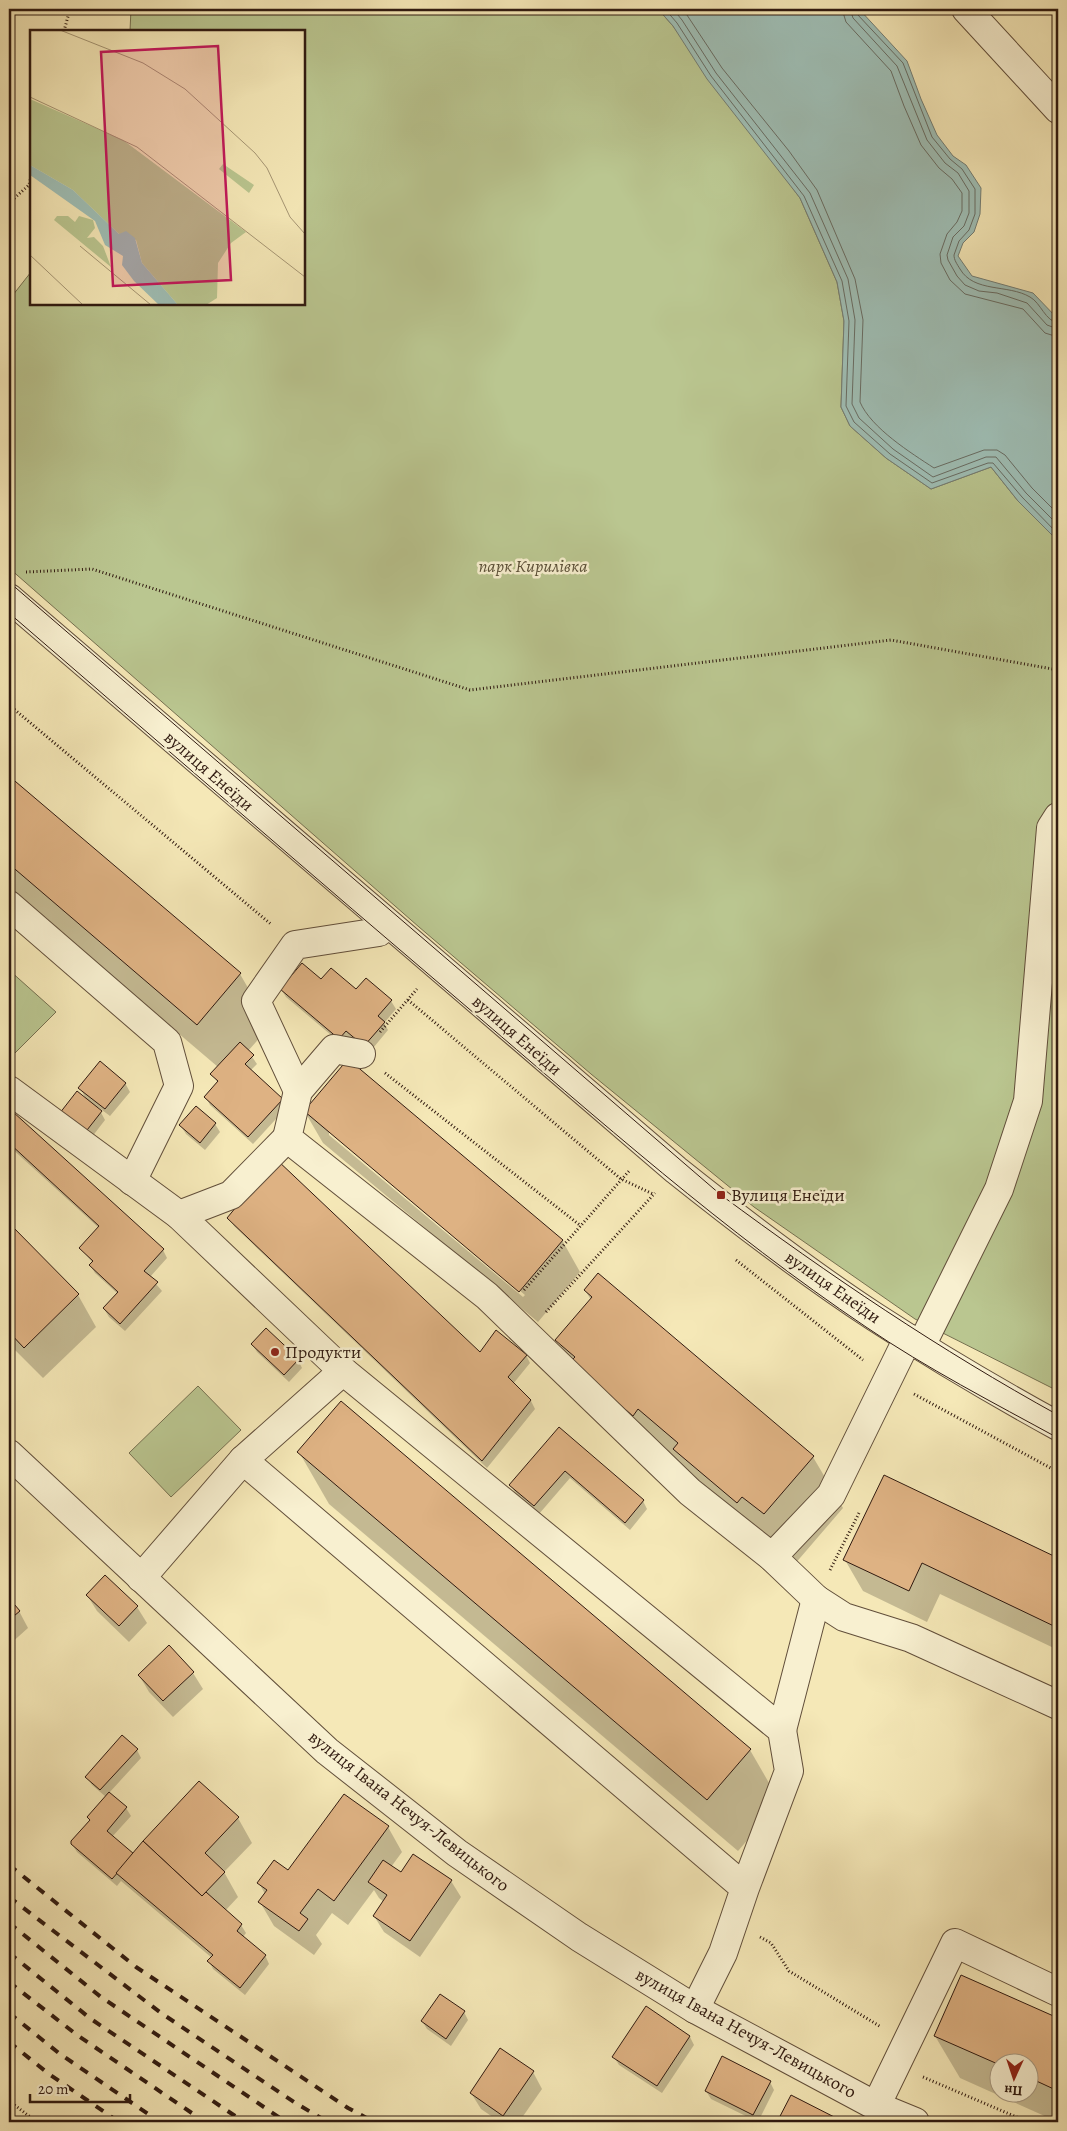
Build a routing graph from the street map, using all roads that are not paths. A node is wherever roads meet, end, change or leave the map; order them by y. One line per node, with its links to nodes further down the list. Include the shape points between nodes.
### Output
1 (966, 9): 2 (street)
2 (1058, 109)
3 (9, 598): 6 (street, вулиця Енеїди)
4 (1058, 817): 13 (street, via 1051,828 1028,1101 999,1189)
5 (9, 906): 11 (street, via 167,1042 178,1086)
6 (387, 924): 9 (street, via 378,932 295,945 256,1001); 13 (street, вулиця Енеїди, via 676,1170 783,1253)
7 (361, 1054): 9 (street, via 334,1049)
8 (9, 1090): 11 (street)
9 (298, 1091): 10 (street)
10 (287, 1138): 12 (street, via 231,1195); 18 (street, via 487,1296 690,1492)
11 (132, 1181): 12 (street)
12 (179, 1215): 14 (street)
13 (914, 1342): 15 (street, вулиця Енеїди); 18 (street, via 831,1495)
14 (343, 1371): 17 (street); 22 (street)
15 (1058, 1426)
16 (9, 1454): 19 (street, вулиця Івана Нечуя-Левицького)
17 (242, 1460): 19 (street); 23 (street)
18 (772, 1557): 20 (street)
19 (141, 1578): 25 (street, вулиця Івана Нечуя-Левицького, via 327,1751 450,1847 579,1937)
20 (816, 1599): 21 (street, via 844,1617 911,1638); 22 (street)
21 (1058, 1705)
22 (782, 1730): 23 (street, via 789,1771)
23 (745, 1888): 25 (street, via 723,1953)
24 (1058, 1992): 26 (street, via 955,1943)
25 (695, 2009): 26 (street, вулиця Івана Нечуя-Левицького)
26 (876, 2106): 27 (street, вулиця Івана Нечуя-Левицького)
27 (915, 2122)

